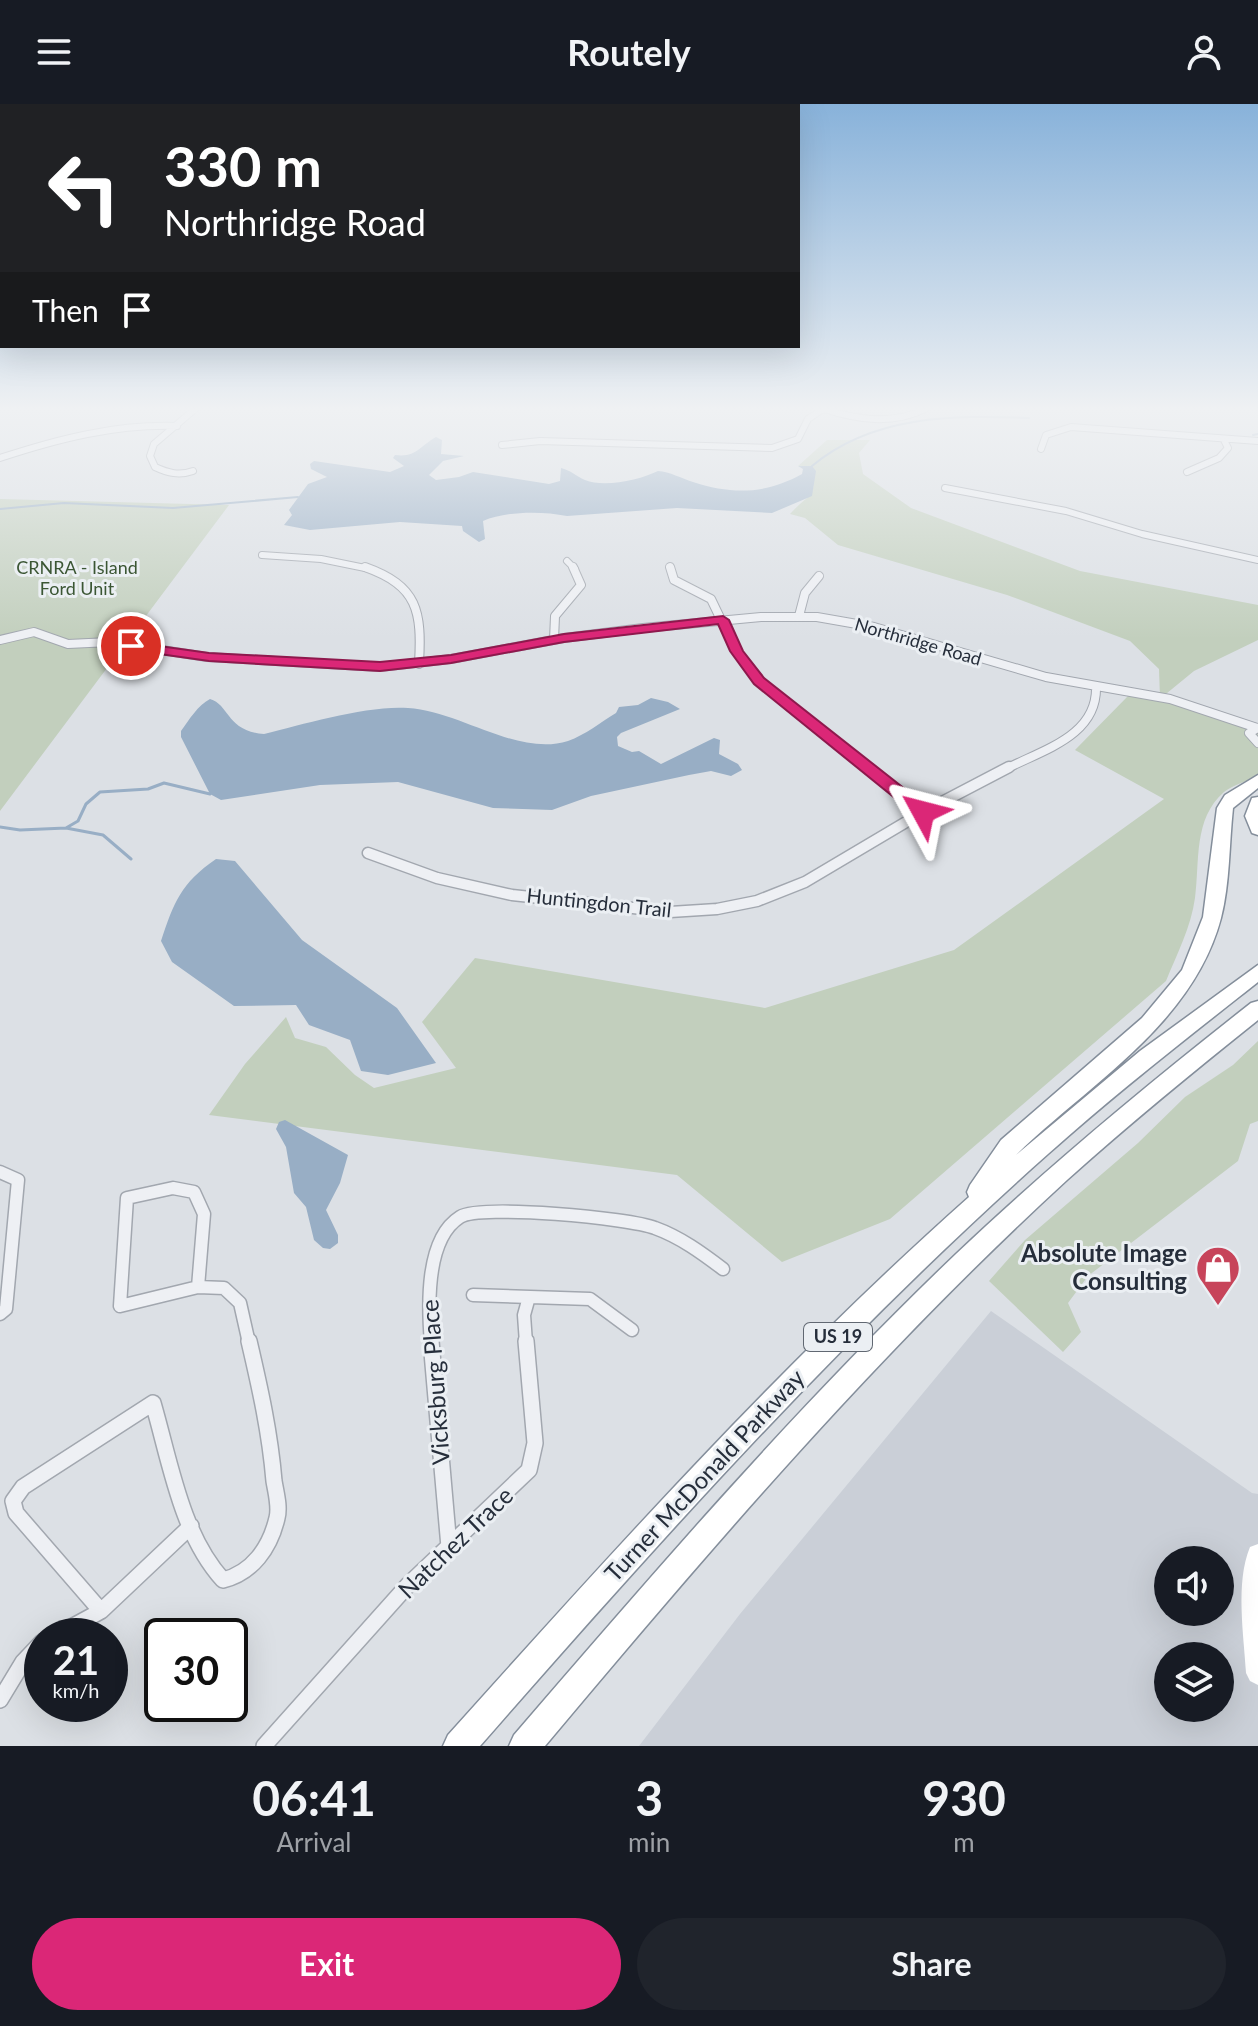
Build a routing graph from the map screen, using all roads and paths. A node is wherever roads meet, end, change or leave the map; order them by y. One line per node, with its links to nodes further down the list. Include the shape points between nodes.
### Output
1 (945, 488): 3 (street, via 1066,511)
2 (262, 555): 11 (street, via 351,563 399,583 415,604)
3 (1258, 560)
4 (567, 561): 10 (street, via 581,586 555,616)
5 (670, 567): 8 (street, via 674,580 711,599)
6 (819, 576): 7 (street, via 805,593)
7 (799, 616): 8 (street, Northridge Road); 12 (street, Northridge Road, via 874,627 1013,670)
8 (723, 620): 10 (street, Northridge Road); 17 (street, via 736,651 759,681)
9 (0, 640): 11 (street, Northridge Road, via 34,632 68,644 110,642 209,657 349,667)
10 (554, 640): 11 (street, Northridge Road)
11 (419, 664)
12 (1096, 686): 13 (street, Northridge Road, via 1170,699); 17 (street, Huntingdon Trail, via 1095,710 1080,729)
13 (1255, 730): 14 (street, Northridge Road)
14 (1258, 743)
15 (1258, 780): 23 (highway, via 1225,808 1212,917 1199,955 1178,991 1149,1024 1009,1147)
16 (1258, 802): 18 (highway, via 1253,816)
17 (923, 812): 19 (street, Huntingdon Trail, via 784,891 740,905 694,911 643,910 477,889)
18 (1258, 829)
19 (368, 853)
20 (1258, 972): 23 (highway, Turner McDonald Parkway / US 19, via 1122,1076)
21 (1258, 1009): 40 (highway, Turner McDonald Parkway / US 19, via 1085,1153 917,1312 725,1515)
22 (0, 1172): 28 (street, via 18,1180 6,1309)
23 (962, 1216): 39 (highway, Turner McDonald Parkway / US 19, via 749,1426)
24 (723, 1269): 31 (street, Vicksburg Place, via 672,1233 628,1220 470,1213 447,1228 435,1256 428,1309)
25 (198, 1287): 25 (street, via 120,1306 127,1198 173,1188 194,1192 204,1214); 30 (street, via 224,1288 240,1303 269,1428 278,1516 251,1567 223,1580 213,1573)
26 (473, 1295): 27 (street)
27 (529, 1297): 29 (street, via 590,1299); 31 (street, Natchez Trace, via 524,1315 534,1459 522,1479)
28 (0, 1314)
29 (632, 1330)
30 (191, 1526): 33 (street); 33 (street, via 153,1403 23,1487 13,1501 16,1513)
31 (449, 1547): 38 (street, Natchez Trace, via 408,1585)
32 (1258, 1555): 36 (street, via 1253,1601)
33 (101, 1611): 34 (street)
34 (88, 1618)
35 (24, 1661): 37 (street)
36 (1258, 1673)
37 (0, 1700)
38 (264, 1746)
39 (459, 1746)
40 (525, 1746)

